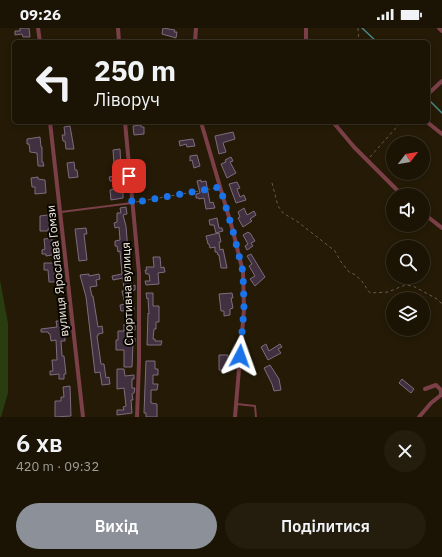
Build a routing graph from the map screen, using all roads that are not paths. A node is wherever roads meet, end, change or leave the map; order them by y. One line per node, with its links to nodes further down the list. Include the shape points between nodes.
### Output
1 (38, 28): 7 (street)
2 (118, 28): 8 (street)
3 (196, 28): 9 (street)
4 (306, 28): 10 (street)
5 (439, 28): 6 (street)
6 (442, 31)
7 (40, 40)
8 (119, 40)
9 (195, 40)
10 (306, 40)
11 (442, 81): 12 (street)
12 (430, 92)
13 (50, 124): 21 (street, вулиця Ярослава Гомзи)
14 (125, 124): 20 (street, Спортивна вулиця)
15 (202, 124): 25 (street, via 243,272 244,309)
16 (335, 124): 19 (street)
17 (430, 124): 18 (street)
18 (442, 134)
19 (395, 188)
20 (132, 203): 21 (lane); 27 (street, Спортивна вулиця, via 139,273)
21 (61, 212): 26 (street, вулиця Ярослава Гомзи)
22 (430, 219): 23 (street)
23 (442, 228)
24 (425, 388): 30 (street, via 436,385 441,390 441,395)
25 (236, 404): 28 (street); 29 (lane, via 254,406)
26 (83, 417)
27 (137, 417)
28 (235, 417)
29 (256, 417)
30 (419, 417)

